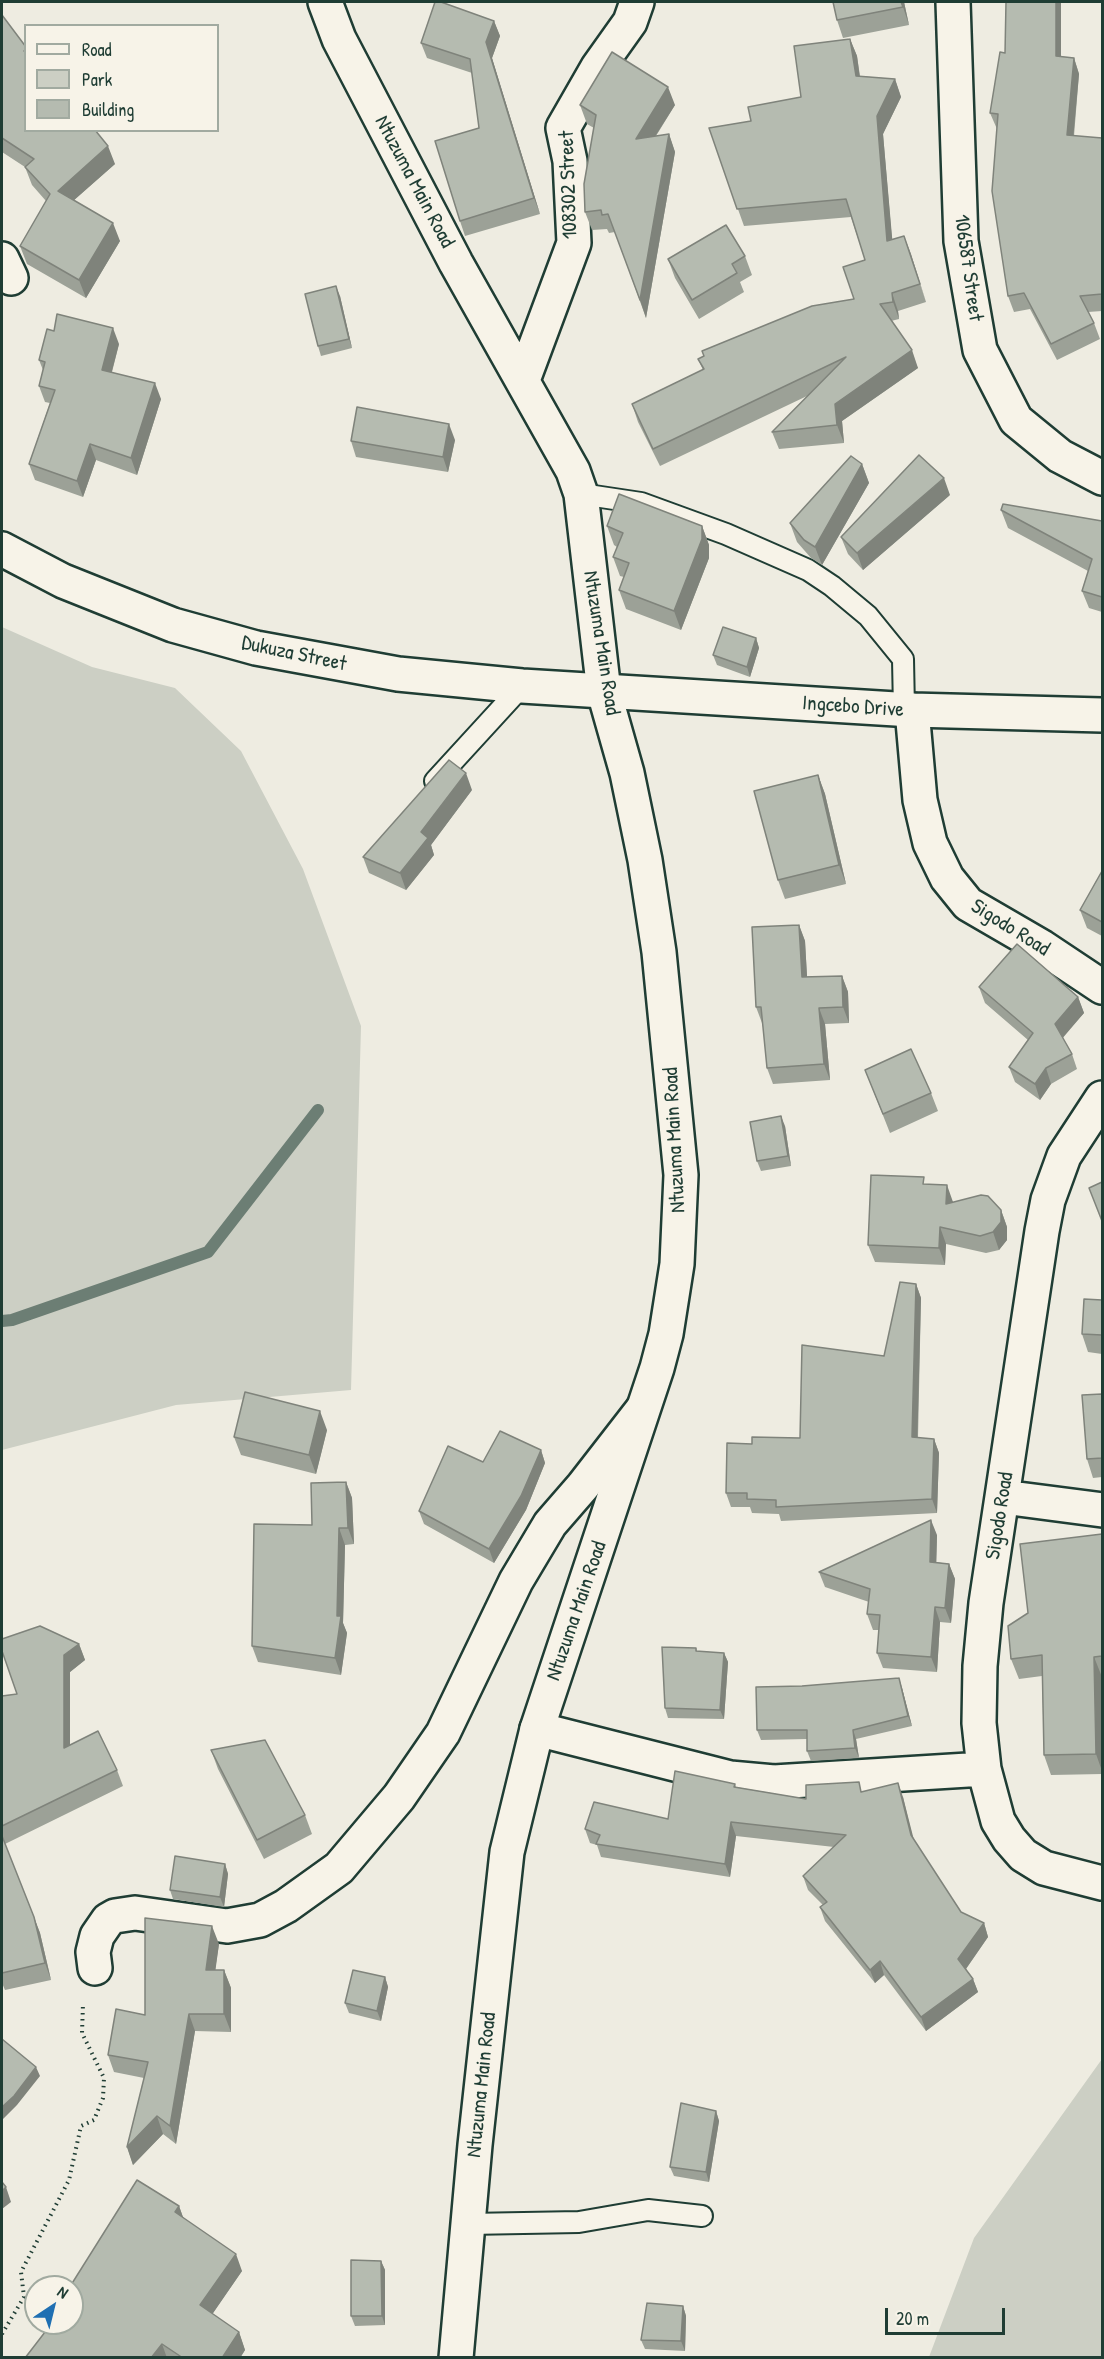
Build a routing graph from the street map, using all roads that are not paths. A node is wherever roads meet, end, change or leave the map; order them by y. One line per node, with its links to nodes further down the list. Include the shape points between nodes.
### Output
1 (325, 2): 4 (street, Ntuzuma Main Road, via 339,39 413,182)
2 (637, 2): 4 (street, 108302 Street, via 630,22 598,67 563,128 570,161 574,243)
3 (953, 2): 5 (street, 106587 Street, via 961,241 980,350 1016,420 1060,456)
4 (523, 380): 6 (street, Ntuzuma Main Road, via 573,471)
5 (1102, 478)
6 (581, 494): 9 (street, Ntuzuma Main Road); 10 (lane, via 642,503 808,570 868,616 903,659)
7 (2, 549): 8 (street, Dukuza Street, via 63,582 173,625 256,648 398,674)
8 (522, 686): 9 (street, Dukuza Street); 12 (lane)
9 (604, 692): 10 (street, Ingcebo Drive); 15 (street, Ntuzuma Main Road, via 627,773 645,860 670,1042 681,1175 677,1264 670,1311)
10 (908, 710): 11 (street, Ingcebo Drive); 13 (street, Sigodo Road, via 920,800 930,843 947,878 968,904)
11 (1102, 715)
12 (420, 798)
13 (1102, 987)
14 (1102, 1098): 16 (street, Sigodo Road, via 1064,1156 1048,1200)
15 (644, 1407): 18 (street, Ntuzuma Main Road); 21 (street, via 550,1524 516,1581 443,1733 399,1797 339,1868 260,1920 227,1926 135,1913 114,1916 97,1936)
16 (1003, 1497): 17 (street); 19 (street, Sigodo Road, via 980,1666 979,1723)
17 (1102, 1510)
18 (537, 1730): 19 (street, via 730,1778 774,1782); 23 (street, Ntuzuma Main Road, via 507,1852 496,1929)
19 (984, 1769): 20 (street, Sigodo Road, via 998,1821 1023,1855 1044,1868)
20 (1102, 1883)
21 (95, 1968)
22 (702, 2216): 23 (lane, via 648,2210 579,2222)
23 (468, 2224): 24 (street, Ntuzuma Main Road)
24 (456, 2358)

